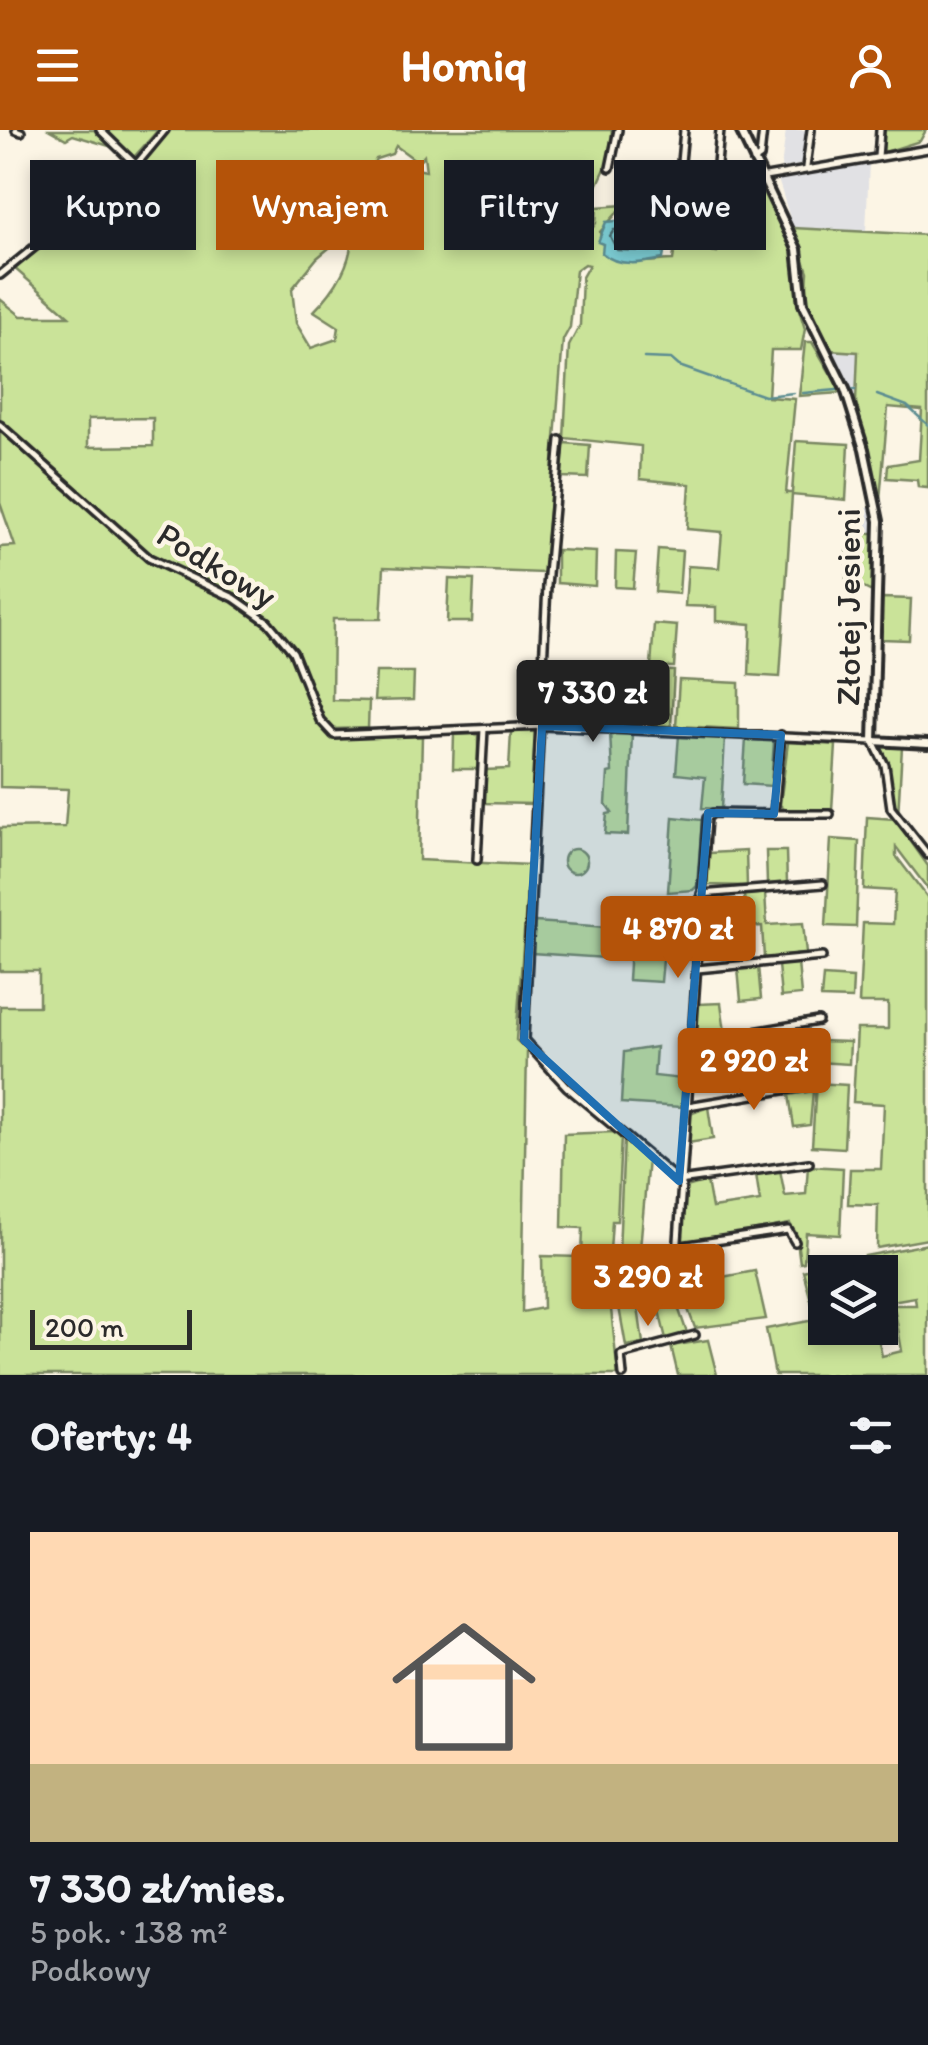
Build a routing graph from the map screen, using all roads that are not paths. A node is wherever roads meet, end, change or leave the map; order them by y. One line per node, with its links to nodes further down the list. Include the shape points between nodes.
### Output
1 (100, 130): 12 (street)
2 (165, 130): 13 (street)
3 (618, 130): 18 (street)
4 (684, 130): 14 (street)
5 (720, 130): 15 (street)
6 (740, 130): 16 (street, Złotej Jesieni)
7 (763, 130): 17 (street)
8 (811, 130): 19 (street)
9 (880, 130): 11 (street)
10 (928, 146): 11 (street)
11 (878, 157): 19 (street)
12 (132, 160)
13 (139, 160)
14 (681, 160)
15 (717, 160)
16 (754, 160)
17 (756, 160)
18 (610, 168)
19 (806, 168): 20 (street)
20 (766, 176)
21 (766, 186): 29 (street, Złotej Jesieni, via 800,258 803,304 852,408 879,521)
22 (30, 249): 23 (street)
23 (1, 272)
24 (0, 425): 27 (street, Podkowy, via 149,558 234,598 268,622 301,667 325,729)
25 (560, 440): 26 (street)
26 (542, 726): 27 (street, Podkowy); 28 (street, Podkowy); 44 (street, via 524,1040 567,1087)
27 (484, 729): 34 (street)
28 (782, 736): 29 (street, Podkowy); 31 (street)
29 (873, 741): 30 (street, Podkowy); 33 (street, Złotej Jesieni, via 885,765 891,808)
30 (928, 744)
31 (774, 814): 32 (street); 36 (street, via 708,815)
32 (830, 814)
33 (928, 855)
34 (477, 860)
35 (824, 884): 36 (street)
36 (702, 894): 38 (street)
37 (822, 957): 38 (street)
38 (696, 969): 40 (street)
39 (818, 1021): 40 (street)
40 (692, 1042): 42 (street)
41 (814, 1085): 42 (street)
42 (688, 1106): 44 (street)
43 (809, 1162): 44 (street)
44 (679, 1181): 46 (street)
45 (795, 1242): 46 (street, via 788,1230)
46 (675, 1247): 47 (street)
47 (675, 1286)
48 (694, 1334): 49 (street, via 621,1355)
49 (624, 1375)

